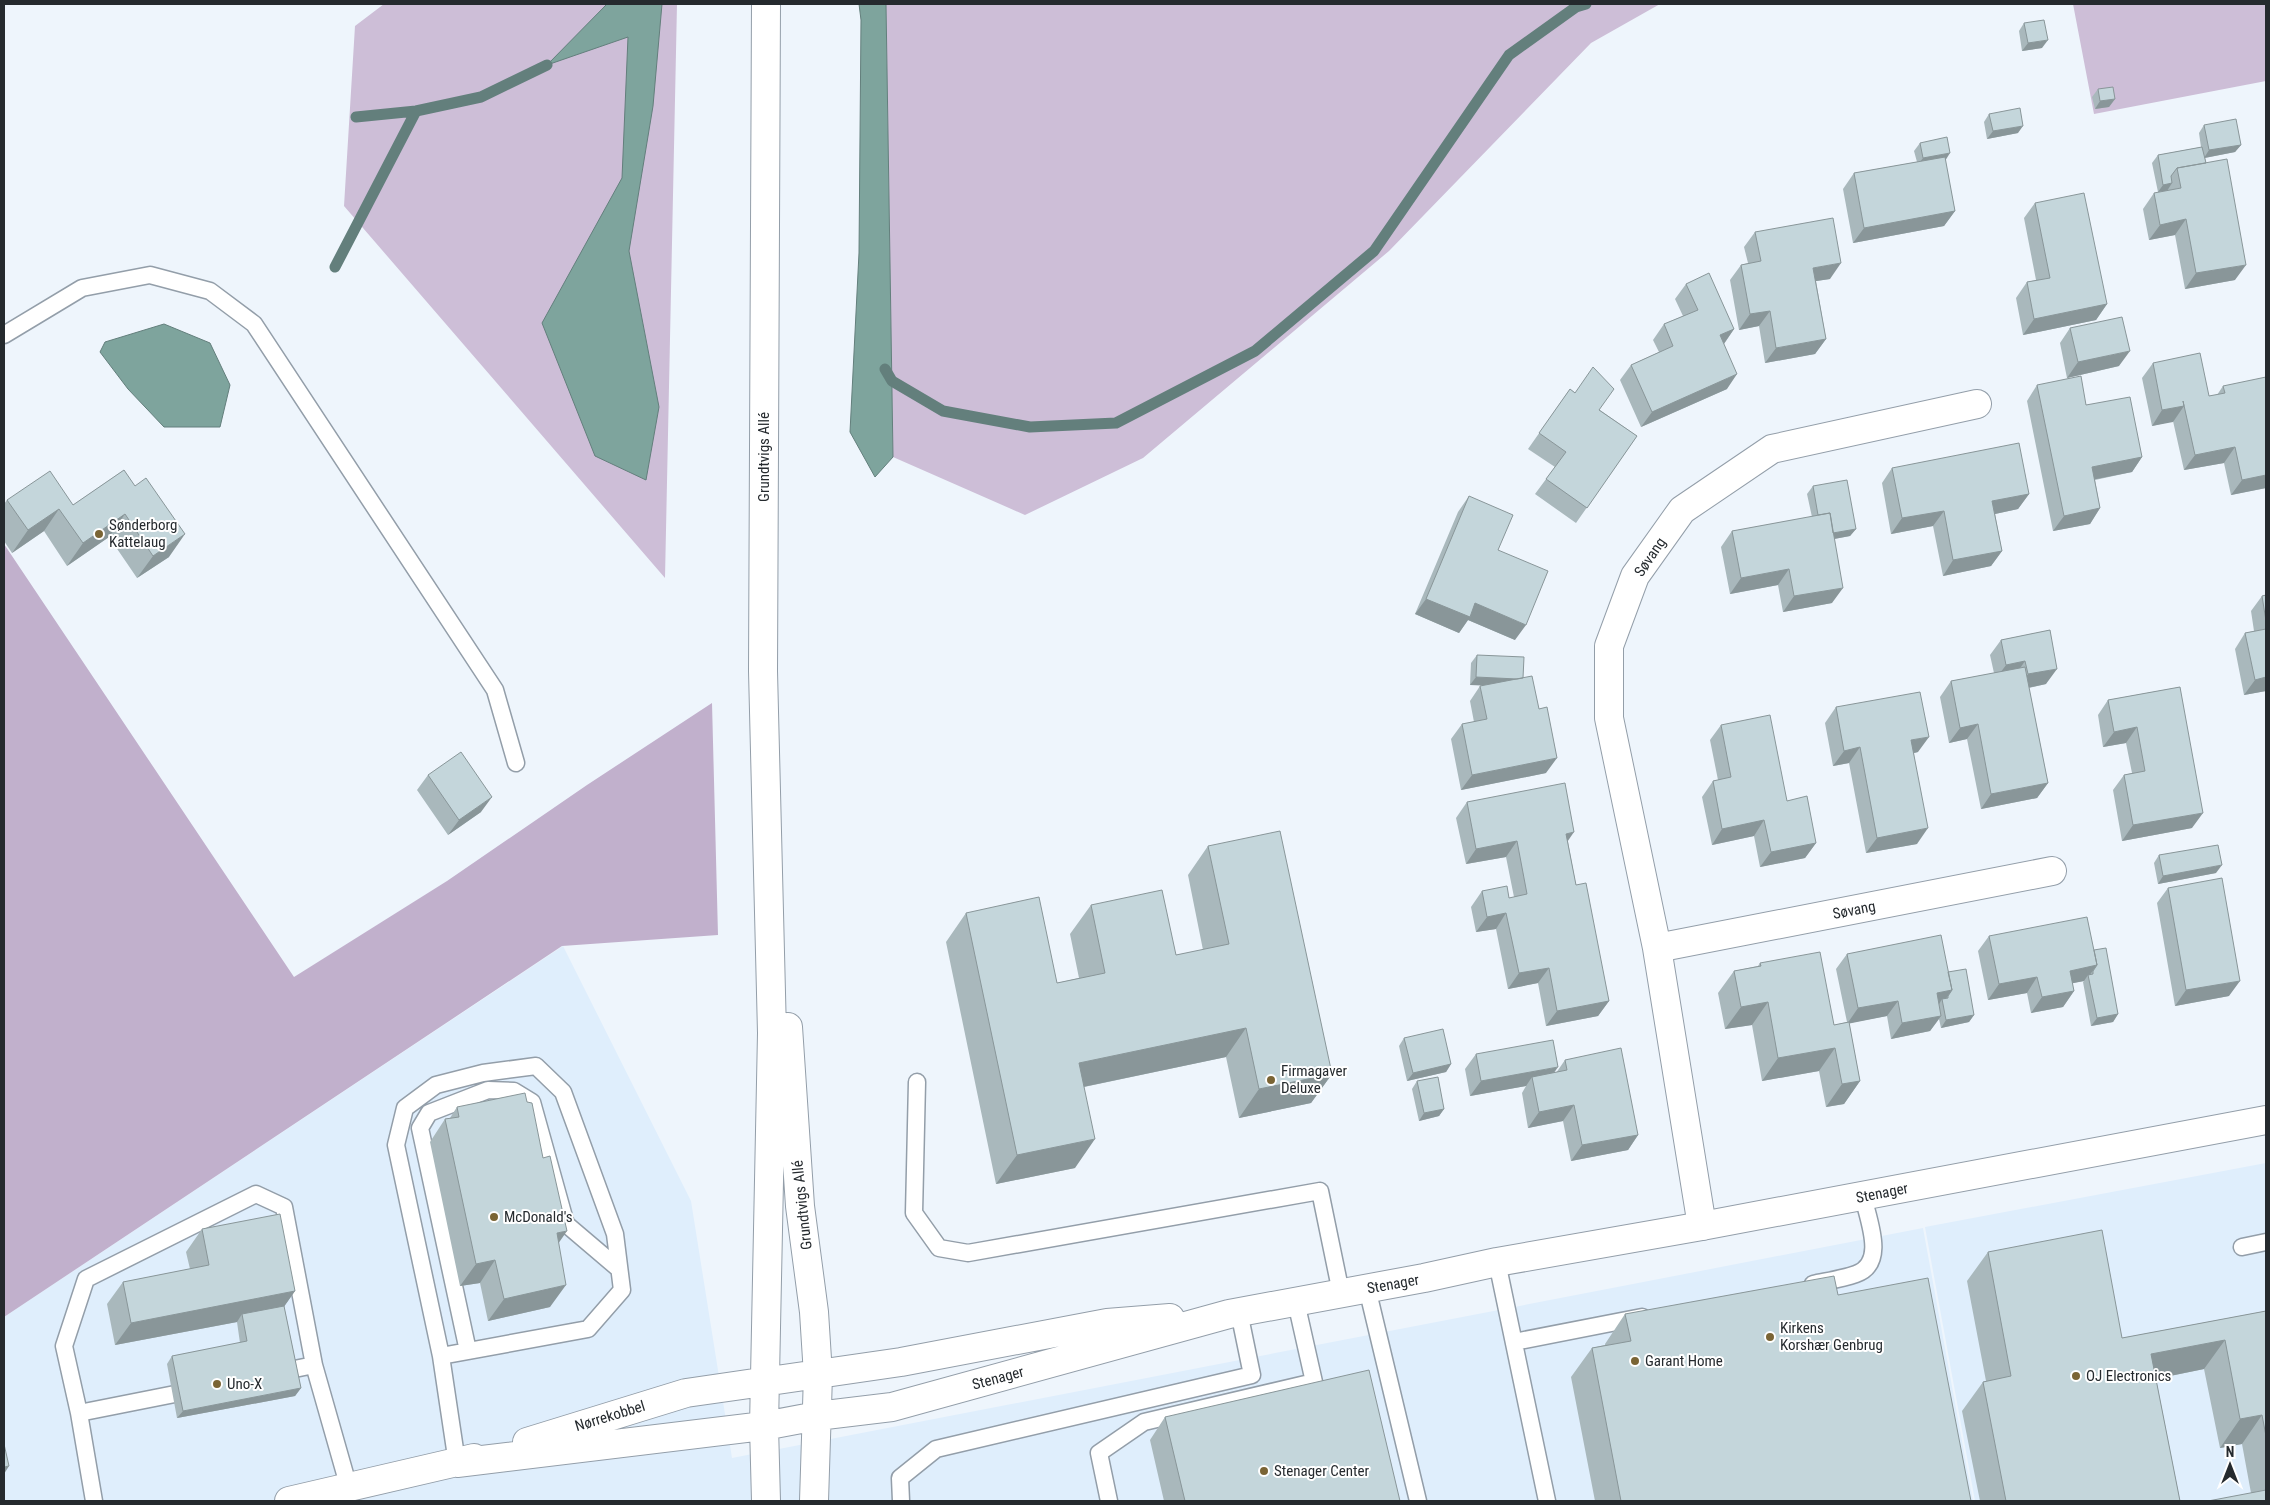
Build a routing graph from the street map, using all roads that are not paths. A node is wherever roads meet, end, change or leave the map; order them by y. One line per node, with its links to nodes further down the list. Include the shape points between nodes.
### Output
1 (766, 4): 6 (street, Grundtvigs Allé, via 763,671)
2 (4, 335): 4 (lane, via 82,288 150,275 210,291 254,324 495,690)
3 (1977, 404): 7 (street, Søvang, via 1772,449 1682,510 1635,576 1608,646 1608,718)
4 (516, 763)
5 (2052, 872): 7 (street, Søvang)
6 (769, 910): 26 (street, Grundtvigs Allé, via 786,998 800,1206 814,1312); 28 (street, Grundtvigs Allé, via 772,1033)
7 (1657, 948): 11 (street, Søvang)
8 (917, 1082): 18 (lane, via 914,1213 939,1248 968,1254 1320,1191)
9 (2266, 1120): 10 (street, Stenager)
10 (1863, 1196): 11 (street, Stenager); 16 (lane, via 1874,1247 1870,1263 1858,1274)
11 (1702, 1226): 14 (street, Stenager)
12 (2266, 1242): 13 (lane)
13 (2242, 1247)
14 (1497, 1262): 17 (street, Stenager); 22 (lane)
15 (619, 1269): 23 (lane, via 622,1290 588,1329); 23 (lane, via 566,1224 532,1102 514,1091 488,1090 429,1113 420,1128); 24 (lane, via 615,1234 563,1092 536,1066 483,1073 436,1085 405,1108 396,1145)
16 (1798, 1286)
17 (1367, 1288): 18 (street, Stenager); 41 (lane)
18 (1341, 1294): 19 (street, Stenager)
19 (1296, 1302): 20 (street, Stenager); 40 (lane, via 1314,1382 1144,1422 1099,1453)
20 (1234, 1313): 26 (street, Stenager, via 1108,1323); 31 (street, Stenager, via 892,1407); 39 (lane, via 1252,1375 936,1449 900,1478)
21 (1661, 1314): 22 (lane)
22 (1514, 1342): 42 (lane)
23 (468, 1350): 24 (lane)
24 (441, 1356): 33 (lane)
25 (314, 1365): 27 (lane); 30 (lane, via 284,1207 256,1194 86,1280 64,1346); 34 (lane)
26 (818, 1375): 28 (street, Stenager); 31 (street, Grundtvigs Allé)
27 (258, 1377)
28 (765, 1380): 32 (street, Grundtvigs Allé); 33 (street, Nørrekobbel, via 686,1393)
29 (210, 1386): 30 (lane)
30 (79, 1413): 35 (lane)
31 (817, 1416): 32 (street, Stenager); 38 (street, Grundtvigs Allé)
32 (764, 1426): 33 (street, Nørrekobbel); 37 (street, Grundtvigs Allé)
33 (457, 1463): 34 (street, Nørrekobbel)
34 (349, 1488): 36 (street, Nørrekobbel)
35 (94, 1501)
36 (290, 1501)
37 (766, 1501)
38 (814, 1501)
39 (901, 1501)
40 (1109, 1501)
41 (1418, 1501)
42 (1546, 1501)

